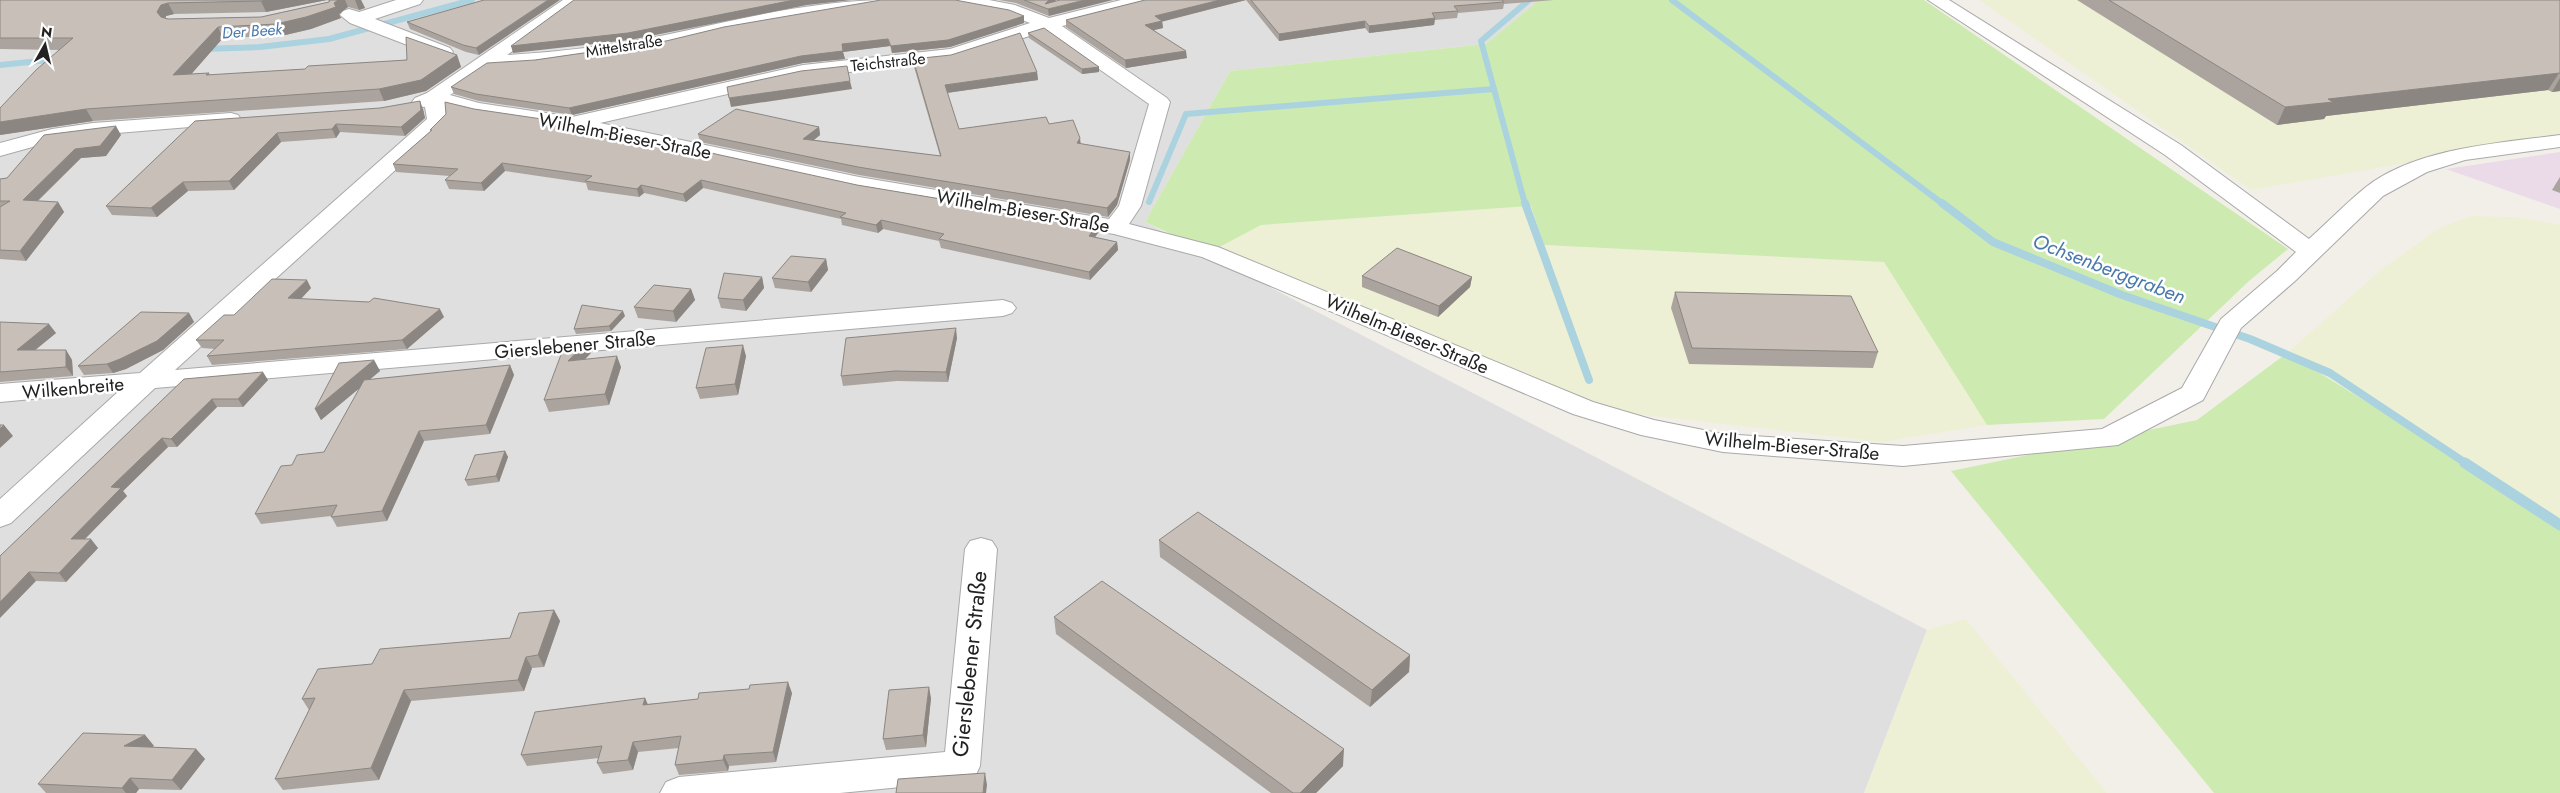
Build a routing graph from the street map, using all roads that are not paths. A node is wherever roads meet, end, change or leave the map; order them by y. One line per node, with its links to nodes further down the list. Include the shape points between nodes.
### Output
1 (414, 0): 8 (street, Mittelstraße, via 359,19 460,59)
2 (575, 0): 8 (street)
3 (882, 0): 8 (street, Mittelstraße, via 725,26 668,40 537,59)
4 (957, 0): 7 (street, via 1014,10)
5 (1143, 0): 7 (street, Teichstraße)
6 (1937, 0): 16 (street, via 2173,150)
7 (1047, 24): 12 (street, Teichstraße, via 952,55 803,71); 15 (street, via 1160,102 1130,206)
8 (481, 63): 9 (street)
9 (434, 97): 10 (street); 12 (street, Wilhelm-Bieser-Straße, via 478,109); 18 (street, via 438,121)
10 (402, 106)
11 (246, 118): 14 (street, via 93,129 52,135)
12 (572, 123): 15 (street, Wilhelm-Bieser-Straße, via 859,184)
13 (2560, 141): 16 (street, Wilhelm-Bieser-Straße, via 2463,154 2419,167 2375,192)
14 (0, 150)
15 (1115, 227): 16 (street, Wilhelm-Bieser-Straße, via 1210,252 1583,408 1651,429 1723,443 1903,456 2108,438 2192,394 2230,324)
16 (2310, 251)
17 (1003, 308): 18 (street, Gierslebener Straße)
18 (146, 382): 19 (street, Wilkenbreite); 20 (street)
19 (0, 394)
20 (0, 516)
21 (981, 549): 22 (street, Gierslebener Straße, via 962,766)
22 (678, 793)

